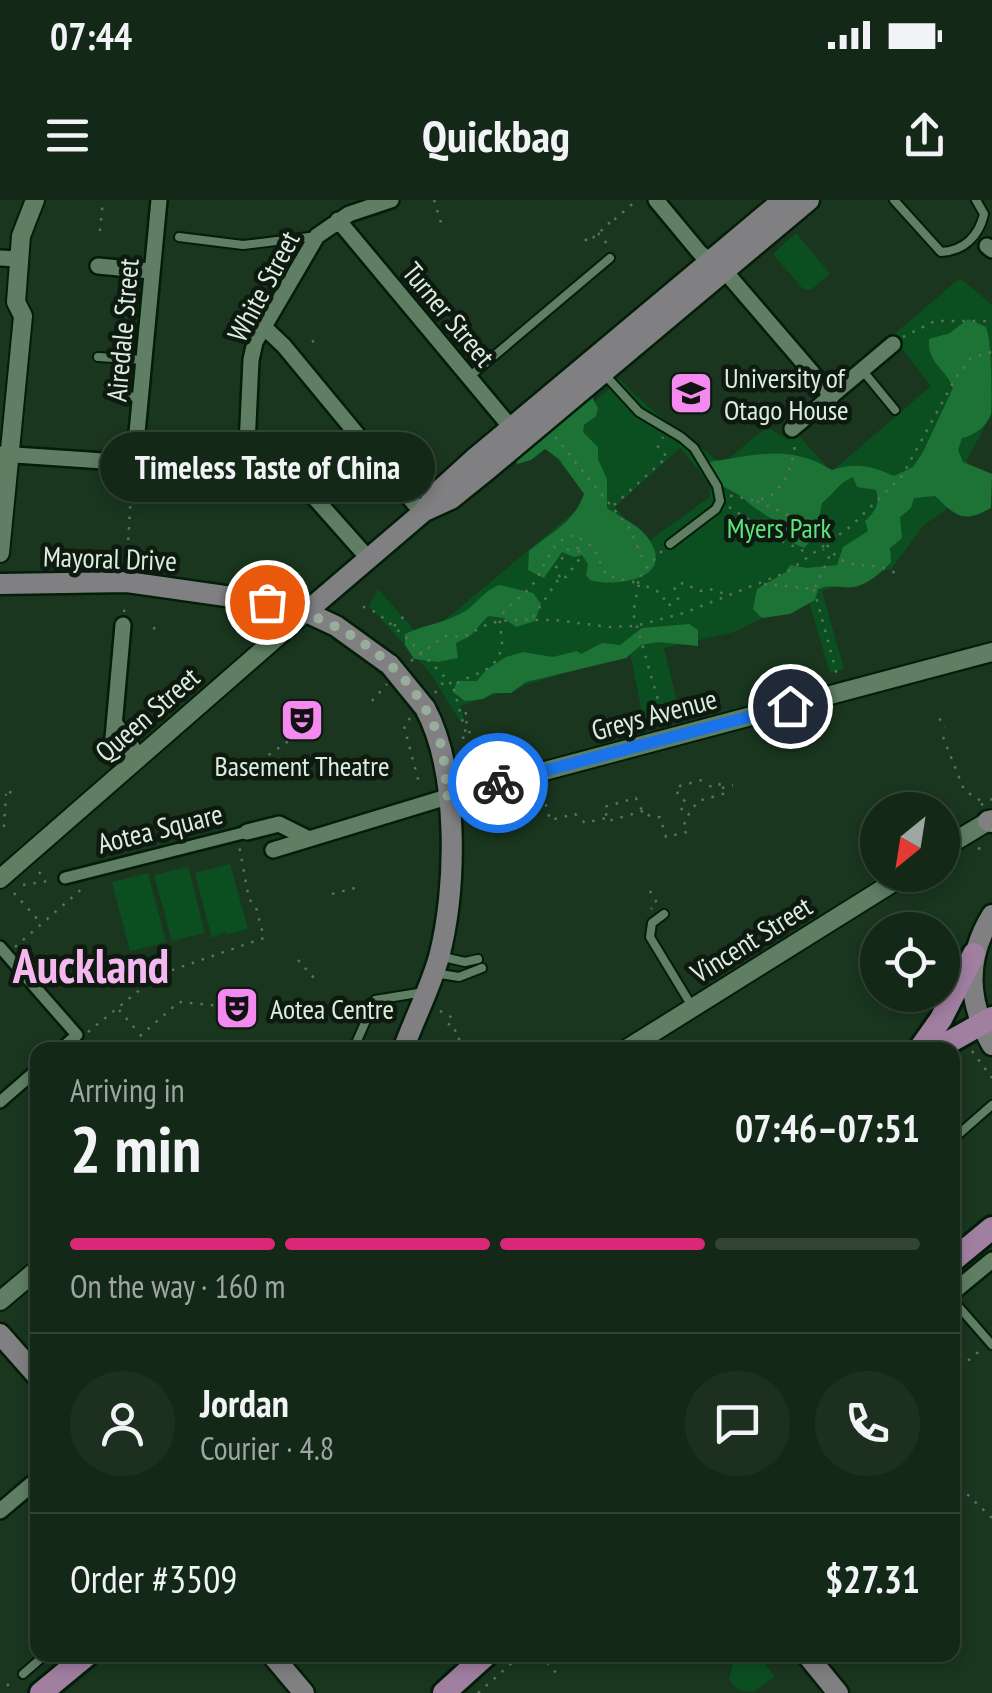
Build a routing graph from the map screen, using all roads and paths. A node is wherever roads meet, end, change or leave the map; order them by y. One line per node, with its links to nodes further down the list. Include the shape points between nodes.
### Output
1 (35, 200): 20 (street)
2 (103, 200): 14 (path)
3 (159, 200): 24 (street, Airedale Street)
4 (391, 200): 12 (street, White Street)
5 (434, 200): 13 (path)
6 (637, 200): 15 (path)
7 (656, 200): 23 (street)
8 (783, 200): 23 (main road, Queen Street)
9 (809, 200): 23 (main road, Queen Street)
10 (894, 200): 11 (lane, via 942,252 966,246 980,228 984,214)
11 (976, 200)
12 (338, 220): 16 (street, White Street); 35 (street, Turner Street)
13 (442, 226)
14 (100, 230)
15 (598, 233): 18 (path); 19 (path)
16 (316, 236): 17 (lane, via 243,245); 26 (street, White Street)
17 (179, 238)
18 (585, 238)
19 (609, 246)
20 (9, 258): 46 (street, via 23,316)
21 (610, 258): 35 (lane)
22 (98, 266): 24 (street)
23 (716, 266): 34 (main road, Queen Street); 38 (street); 43 (main road, Queen Street)
24 (151, 270): 32 (street, Airedale Street)
25 (992, 321): 29 (path, via 935,321)
26 (264, 327): 44 (street, White Street, via 252,353); 54 (street)
27 (314, 336): 28 (path)
28 (312, 342)
29 (895, 342): 33 (street)
30 (991, 353): 55 (path, via 971,358 902,476)
31 (98, 357): 32 (lane)
32 (144, 360): 37 (street, Airedale Street)
33 (862, 370): 38 (street); 39 (lane)
34 (603, 373): 43 (main road, Queen Street); 52 (lane, via 639,412 694,448)
35 (469, 377): 43 (street, Turner Street)
36 (114, 395): 37 (lane)
37 (141, 397): 49 (street, Airedale Street)
38 (830, 397): 40 (lane); 41 (street)
39 (894, 410)
40 (841, 415)
41 (792, 429): 51 (path, via 794,454 783,481 771,496)
42 (551, 432): 53 (path)
43 (516, 435): 54 (main road, Queen Street, via 441,488)
44 (246, 445): 50 (lane); 62 (street, via 274,452)
45 (658, 447): 53 (path, via 667,457)
46 (6, 454): 49 (street); 60 (street)
47 (200, 458): 48 (path)
48 (230, 460)
49 (130, 467): 63 (path)
50 (236, 481)
51 (756, 500): 52 (path, via 734,495); 55 (path)
52 (720, 501): 57 (lane); 61 (path)
53 (613, 506): 64 (path)
54 (422, 512): 62 (main road, Queen Street)
55 (836, 537): 58 (path)
56 (584, 540): 59 (path); 67 (path, via 606,575); 76 (path, via 564,537)
57 (670, 544): 64 (path)
58 (824, 547): 61 (path); 65 (path, via 860,567); 70 (path, via 829,558)
59 (578, 548): 66 (path, via 581,557); 66 (path, via 568,548 555,569)
60 (0, 552)
61 (810, 554): 69 (path)
62 (368, 558): 73 (main road, Queen Street)
63 (127, 561)
64 (645, 566): 67 (path)
65 (895, 573)
66 (560, 577): 75 (path)
67 (637, 583): 71 (path, via 662,593 668,606 678,600 674,586 682,584); 78 (path)
68 (0, 584): 73 (main road, Mayoral Drive, via 126,582 205,590)
69 (762, 584): 70 (path); 71 (path)
70 (814, 589): 87 (path)
71 (729, 596): 78 (path)
72 (363, 608): 79 (path, via 378,611)
73 (306, 612): 88 (main road, Mayoral Drive, bridge, via 390,665); 97 (street, Queen Street)
74 (404, 617): 79 (path)
75 (532, 619): 76 (path); 78 (path)
76 (498, 624): 83 (path, via 445,636); 86 (path, via 496,663)
77 (123, 625): 97 (street, via 114,721)
78 (634, 626): 90 (path)
79 (393, 627): 83 (path)
80 (153, 628): 81 (path)
81 (160, 629)
82 (992, 652): 87 (street, Greys Avenue)
83 (424, 653): 84 (path); 85 (path)
84 (416, 656)
85 (446, 678): 86 (path); 88 (path)
86 (453, 686): 94 (path, via 467,737)
87 (842, 691): 107 (street, Greys Avenue)
88 (422, 708): 101 (path, via 404,726); 107 (main road, Mayoral Drive, via 440,742)
89 (467, 713): 96 (path)
90 (664, 719)
91 (938, 719): 92 (path)
92 (945, 728)
93 (943, 737): 112 (path, via 964,790)
94 (462, 738)
95 (290, 740): 98 (path)
96 (476, 754)
97 (134, 761): 124 (street, Queen Street)
98 (260, 761)
99 (706, 779): 110 (path, via 676,787 686,802)
100 (718, 780): 104 (path)
101 (420, 783)
102 (710, 785): 108 (path)
103 (733, 785): 104 (path)
104 (721, 788): 108 (path)
105 (10, 793): 114 (path)
106 (543, 794): 113 (path, via 550,820 575,814 587,824)
107 (447, 796): 117 (street, Greys Avenue); 138 (main road, Mayoral Drive, via 449,879)
108 (714, 796): 111 (path, via 692,807 687,832 666,838 660,817)
109 (992, 799): 112 (path)
110 (681, 810)
111 (643, 811): 113 (path); 113 (path, via 636,798 604,806)
112 (987, 814): 116 (street)
113 (608, 818)
114 (4, 827)
115 (242, 833): 117 (street, Aotea Square, via 284,824); 121 (street, Aotea Square); 146 (path, Aotea Square, via 249,899 264,938 158,975)
116 (960, 836)
117 (307, 838): 119 (street, Greys Avenue)
118 (978, 848): 120 (path)
119 (273, 850)
120 (987, 852)
121 (96, 870): 123 (street, Aotea Square); 134 (path)
122 (38, 872): 125 (path)
123 (65, 878): 125 (path)
124 (0, 879)
125 (47, 881): 126 (path)
126 (22, 886)
127 (355, 888): 131 (path)
128 (650, 891): 133 (path, via 657,903 650,907)
129 (878, 892): 145 (street, Vincent Street)
130 (14, 894): 134 (path)
131 (332, 894)
132 (992, 915): 136 (main road)
133 (661, 916): 145 (lane, via 650,936)
134 (42, 924): 135 (path)
135 (3, 951): 150 (street)
136 (974, 954): 148 (main road, via 972,1000); 157 (main road)
137 (298, 960): 140 (path)
138 (433, 974): 139 (lane); 139 (lane, via 480,963); 153 (lane, via 375,1000); 154 (main road, Mayoral Drive)
139 (460, 977): 141 (lane)
140 (314, 978)
141 (470, 981)
142 (320, 1001): 144 (path)
143 (232, 1007): 152 (path, via 178,1002)
144 (328, 1008)
145 (693, 1008): 156 (street, Vincent Street)
146 (118, 1009): 149 (path); 150 (path, Aotea Square)
147 (440, 1011): 155 (path, via 453,1018 448,1026 459,1033)
148 (986, 1021): 158 (main road); 160 (main road)
149 (139, 1033)
150 (77, 1035): 151 (street)
151 (69, 1042)
152 (133, 1042)
153 (356, 1042)
154 (405, 1042)
155 (459, 1042)
156 (638, 1042)
157 (924, 1042)
158 (948, 1042)
159 (970, 1045): 162 (path)
160 (992, 1045)
161 (30, 1076): 163 (street)
162 (992, 1078)
163 (0, 1102)
164 (992, 1105): 165 (lane)
165 (960, 1133)
166 (992, 1228): 167 (main road)
167 (960, 1254)
168 (992, 1260): 170 (street)
169 (30, 1276): 171 (street)
170 (960, 1289)
171 (0, 1301)
172 (960, 1306): 174 (lane)
173 (0, 1334): 175 (main road)
174 (991, 1344): 176 (path)
175 (30, 1368)
176 (960, 1368)
177 (30, 1487): 179 (street)
178 (960, 1487): 180 (path)
179 (3, 1516)
180 (992, 1517)
181 (38, 1662): 188 (lane)
182 (79, 1662): 193 (main road)
183 (278, 1662): 194 (main road)
184 (478, 1662): 195 (main road)
185 (513, 1662): 196 (path)
186 (546, 1662): 189 (path)
187 (813, 1662): 191 (main road)
188 (23, 1674)
189 (557, 1674)
190 (7, 1684): 192 (path)
191 (832, 1684): 197 (main road)
192 (12, 1690)
193 (41, 1693)
194 (304, 1693)
195 (444, 1693)
196 (478, 1693)
197 (846, 1693)

